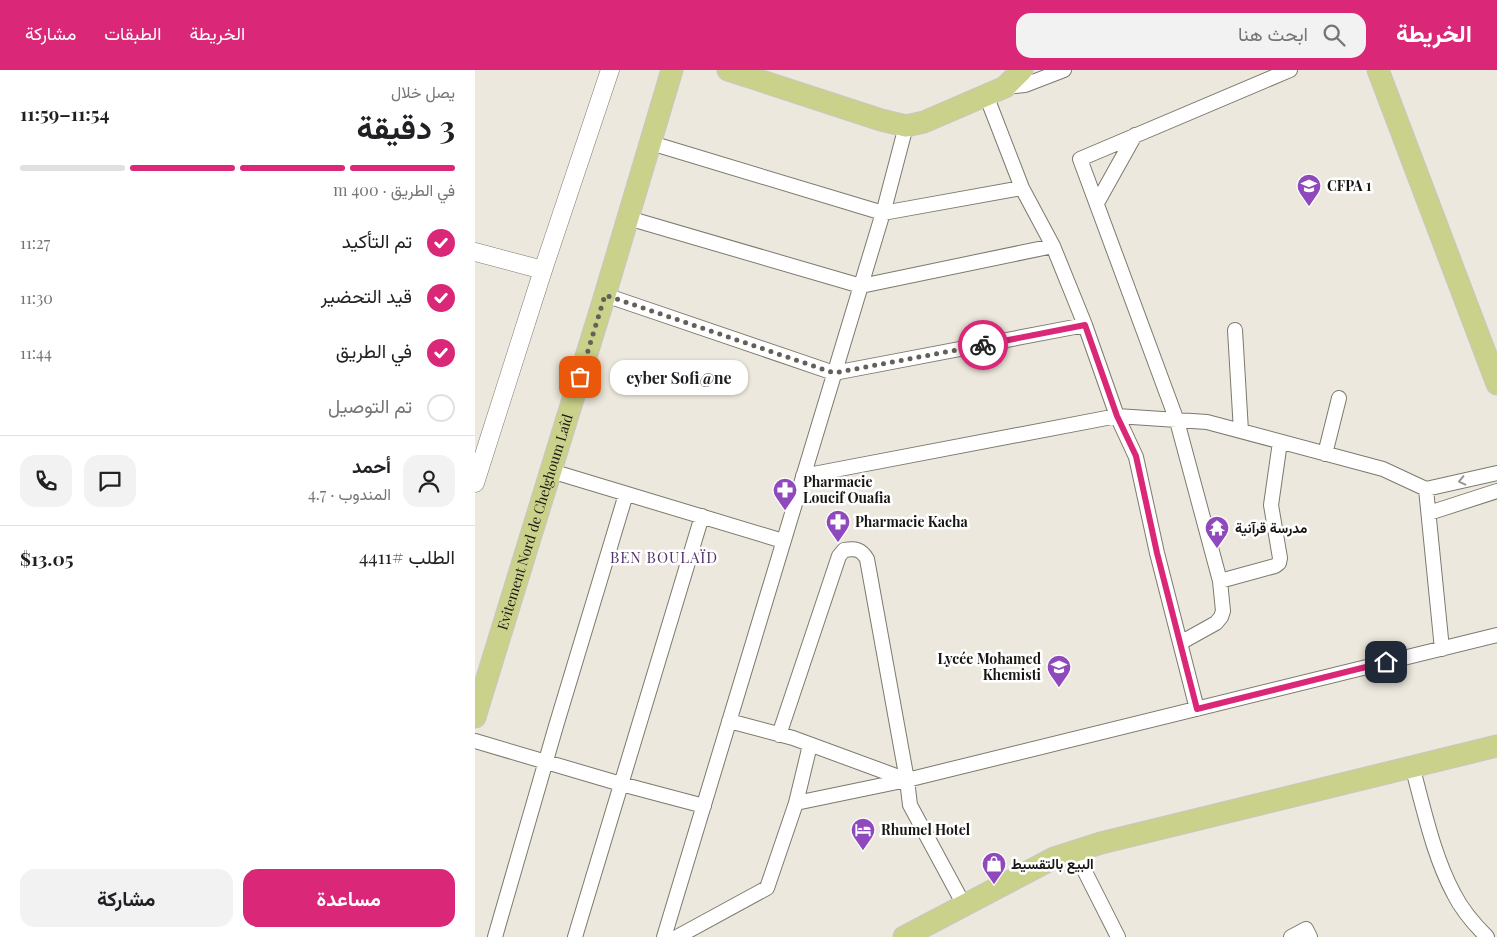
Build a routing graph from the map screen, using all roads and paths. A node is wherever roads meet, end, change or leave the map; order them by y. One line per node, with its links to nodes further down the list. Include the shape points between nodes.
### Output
1 (610, 70): 19 (street)
2 (672, 70): 12 (main road, Evitement Nord de Chelghoum Laîd)
3 (728, 70): 8 (main road)
4 (1022, 70): 9 (main road)
5 (1064, 70): 9 (street, via 1025,85)
6 (1290, 70): 11 (street)
7 (1378, 70): 25 (main road)
8 (752, 74): 10 (main road)
9 (995, 91): 10 (main road, via 924,122); 13 (street)
10 (906, 126): 15 (street)
11 (1135, 134): 14 (street); 14 (street, via 1080,159)
12 (651, 143): 15 (street); 16 (main road, Evitement Nord de Chelghoum Laîd)
13 (1022, 188): 15 (street); 17 (street)
14 (1097, 203): 28 (street)
15 (883, 212): 20 (street)
16 (628, 218): 20 (street); 21 (main road, Evitement Nord de Chelghoum Laîd)
17 (1053, 246): 20 (street); 22 (street)
18 (475, 252): 19 (street)
19 (543, 270): 35 (street)
20 (861, 286): 24 (street)
21 (605, 295): 24 (street); 32 (main road, Evitement Nord de Chelghoum Laîd)
22 (1085, 325): 24 (street); 27 (street)
23 (1235, 330): 29 (street)
24 (834, 373): 34 (street)
25 (1497, 384)
26 (1339, 398): 31 (street)
27 (1117, 416): 28 (street); 34 (street); 44 (street, via 1136,456)
28 (1177, 421): 29 (street, via 1207,422); 42 (street)
29 (1241, 431): 30 (street)
30 (1280, 442): 31 (street); 42 (street, via 1271,505 1279,563)
31 (1325, 454): 36 (street, via 1383,469)
32 (551, 471): 38 (street); 47 (main road, Evitement Nord de Chelghoum Laîd)
33 (1497, 473): 36 (street, one-way to 36)
34 (803, 476): 41 (street)
35 (475, 483)
36 (1426, 489): 39 (street)
37 (1497, 491): 39 (street)
38 (626, 494): 40 (street); 53 (street)
39 (1429, 513): 45 (street)
40 (702, 516): 41 (street); 56 (street)
41 (783, 541): 48 (street)
42 (1220, 582): 44 (street, via 1221,618)
43 (1497, 635): 45 (street)
44 (1180, 643): 46 (street)
45 (1442, 649): 46 (street)
46 (1197, 709): 55 (street)
47 (475, 717)
48 (729, 721): 49 (street); 58 (street)
49 (779, 735): 51 (street); 55 (street, via 839,556 844,550 853,548 862,551 867,559)
50 (475, 741): 53 (street)
51 (810, 744): 55 (street); 57 (street)
52 (1497, 746): 54 (main road)
53 (546, 761): 56 (street); 61 (street)
54 (1412, 766): 59 (main road); 69 (street, via 1438,858 1454,895 1470,920)
55 (907, 780): 57 (street); 60 (street, via 910,805)
56 (621, 784): 58 (street); 62 (street)
57 (796, 804): 64 (street, via 767,888)
58 (704, 806): 63 (street)
59 (1075, 852): 60 (main road, via 1054,858); 66 (street)
60 (964, 905): 65 (main road)
61 (495, 937)
62 (575, 937)
63 (664, 937)
64 (677, 937)
65 (904, 937)
66 (1118, 937)
67 (1291, 937): 68 (street, via 1306,929)
68 (1310, 937)
69 (1487, 937)

